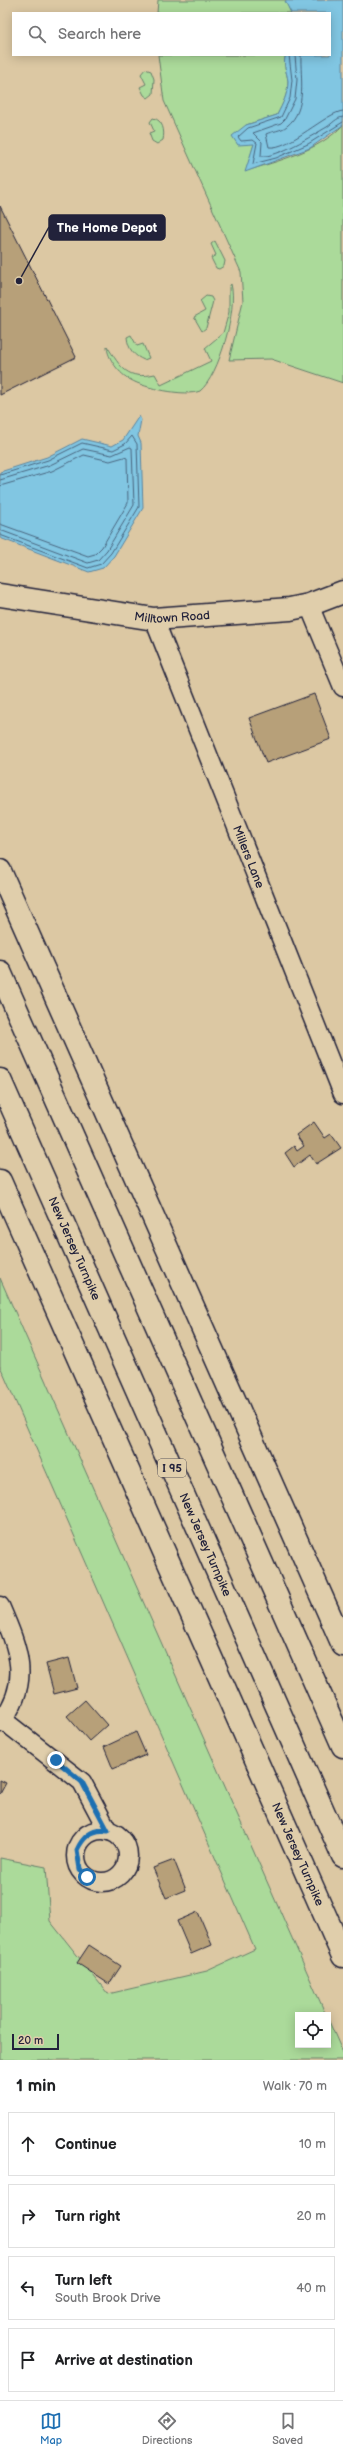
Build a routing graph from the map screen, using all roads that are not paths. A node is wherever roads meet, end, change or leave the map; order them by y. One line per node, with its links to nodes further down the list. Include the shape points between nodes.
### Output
1 (343, 592): 3 (main road, Milltown Road)
2 (0, 595): 4 (main road, Milltown Road)
3 (309, 606): 4 (main road, Milltown Road); 5 (street)
4 (154, 619): 9 (street, Millers Lane)
5 (343, 687)
6 (0, 871): 12 (main road)
7 (0, 972): 14 (main road)
8 (0, 1080): 16 (main road, New Jersey Turnpike / I 95)
9 (343, 1094)
10 (0, 1181): 17 (main road, New Jersey Turnpike)
11 (0, 1606): 13 (street, via 16,1644 19,1660 19,1679 15,1697)
12 (343, 1645)
13 (1, 1722): 15 (street, via 82,1782)
14 (343, 1746)
15 (108, 1831)
16 (343, 1856)
17 (343, 1956)

